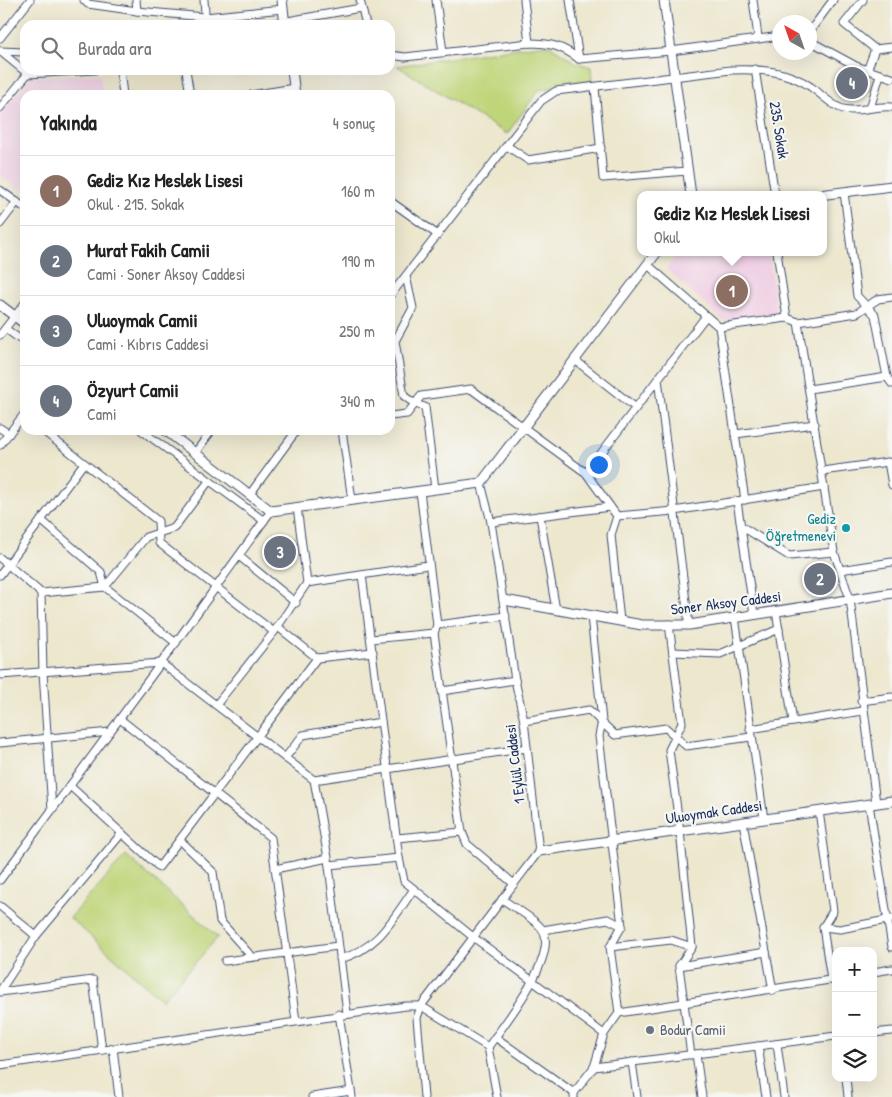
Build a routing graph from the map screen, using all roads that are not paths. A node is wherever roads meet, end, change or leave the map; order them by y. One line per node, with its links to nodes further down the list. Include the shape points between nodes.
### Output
1 (30, 0): 25 (street)
2 (84, 0): 15 (street, via 88,4)
3 (136, 0): 15 (street)
4 (204, 0): 17 (street)
5 (360, 0): 14 (street)
6 (436, 0): 33 (street)
7 (524, 0): 26 (street)
8 (570, 0): 35 (street)
9 (664, 0): 31 (street)
10 (753, 0): 24 (street)
11 (833, 0): 22 (street)
12 (863, 0): 29 (street, via 844,24)
13 (283, 4): 18 (street); 19 (street)
14 (362, 8): 20 (street); 21 (street)
15 (137, 11): 16 (street)
16 (199, 20)
17 (206, 20)
18 (211, 20)
19 (285, 20)
20 (311, 20)
21 (365, 20)
22 (817, 22)
23 (772, 36): 24 (street)
24 (758, 37): 31 (street)
25 (0, 38)
26 (529, 43): 33 (street); 35 (street, via 549,43)
27 (817, 45): 38 (street)
28 (892, 47): 29 (street)
29 (875, 49): 38 (street)
30 (0, 51): 32 (street); 36 (street)
31 (671, 51): 35 (street); 44 (street)
32 (20, 52)
33 (443, 52): 34 (street)
34 (395, 55)
35 (579, 59)
36 (20, 65)
37 (755, 69): 44 (street); 52 (street, via 789,74 840,108 855,111); 59 (street, 235. Sokak)
38 (867, 70): 43 (street)
39 (27, 75): 51 (street)
40 (121, 75): 47 (street)
41 (187, 75): 48 (street)
42 (293, 75): 49 (street)
43 (880, 75): 45 (street); 52 (street)
44 (675, 77): 46 (street); 55 (street)
45 (892, 78)
46 (595, 87): 53 (street, via 549,94); 54 (street)
47 (122, 90)
48 (189, 90)
49 (295, 90)
50 (892, 107): 52 (street)
51 (0, 108)
52 (870, 108)
53 (507, 146): 54 (street, via 528,160); 66 (street)
54 (601, 148): 55 (street, via 603,178)
55 (687, 171): 58 (street)
56 (892, 186): 60 (street)
57 (0, 190): 62 (street)
58 (690, 191)
59 (774, 191)
60 (844, 192): 61 (street); 74 (street, via 857,296)
61 (827, 194)
62 (17, 202): 63 (street); 65 (street)
63 (20, 204)
64 (395, 205): 66 (street)
65 (0, 224)
66 (438, 235): 70 (street)
67 (654, 256): 69 (street)
68 (778, 256): 78 (street)
69 (648, 265): 77 (street); 87 (street)
70 (406, 276): 71 (street); 84 (street, via 413,308)
71 (395, 290)
72 (892, 298): 74 (street, via 878,299)
73 (0, 305): 76 (street)
74 (867, 306): 80 (street, via 857,313); 88 (street, via 876,315)
75 (20, 310): 76 (street)
76 (15, 316): 79 (street); 82 (street)
77 (706, 316): 81 (street); 89 (street)
78 (787, 318): 80 (street); 81 (street)
79 (20, 320)
80 (798, 322): 91 (street)
81 (719, 327): 100 (street)
82 (6, 329): 83 (street); 85 (street)
83 (0, 335)
84 (395, 338)
85 (20, 339)
86 (395, 351): 92 (street, via 404,396)
87 (575, 360): 93 (street); 98 (street)
88 (887, 377): 90 (street); 91 (street)
89 (658, 379): 93 (street); 125 (street)
90 (892, 384)
91 (810, 389): 96 (street)
92 (414, 404): 94 (street, via 407,414); 98 (street, via 421,396 470,389); 116 (street, via 425,407)
93 (636, 408): 111 (street)
94 (395, 415)
95 (20, 420): 99 (street)
96 (815, 424): 100 (street); 110 (street)
97 (0, 428): 99 (street)
98 (524, 428): 111 (street); 113 (street)
99 (9, 434): 107 (street)
100 (735, 434): 120 (street)
101 (48, 435): 109 (street)
102 (149, 435): 112 (street)
103 (172, 435): 108 (street)
104 (208, 435): 108 (street)
105 (293, 435): 118 (street)
106 (343, 435): 119 (street)
107 (0, 445)
108 (195, 453): 118 (street)
109 (84, 463): 128 (street); 132 (street, via 158,521)
110 (822, 471): 114 (street, via 888,462); 115 (street)
111 (586, 473): 123 (street)
112 (209, 481): 129 (street); 132 (street, via 174,528)
113 (482, 483): 116 (street); 130 (street, 1 Eylül Caddesi)
114 (892, 485)
115 (824, 487): 120 (street); 133 (street)
116 (435, 489): 117 (street)
117 (420, 491): 119 (street); 138 (street)
118 (250, 494): 124 (street)
119 (352, 500): 122 (street)
120 (745, 500): 121 (street)
121 (737, 501): 125 (street); 131 (street)
122 (297, 507): 124 (street); 142 (street)
123 (610, 507): 126 (street); 127 (street)
124 (271, 511): 129 (street)
125 (674, 511): 127 (street); 159 (street)
126 (540, 516): 130 (street); 150 (street)
127 (617, 516): 156 (street, via 611,535)
128 (41, 520): 137 (street); 143 (street, via 101,572)
129 (264, 521): 134 (street)
130 (491, 522): 148 (street, 1 Eylül Caddesi)
131 (741, 526): 133 (street, via 789,556); 152 (street)
132 (159, 531): 143 (street, via 146,536); 144 (street, via 159,543)
133 (834, 552): 139 (street)
134 (239, 556): 144 (street); 149 (street)
135 (0, 558): 137 (street)
136 (892, 562): 139 (street)
137 (8, 564): 140 (street); 145 (street)
138 (428, 565): 141 (street); 158 (street)
139 (840, 570): 147 (street)
140 (0, 575)
141 (362, 575): 142 (street); 163 (street)
142 (307, 583): 149 (street)
143 (105, 587): 145 (street); 164 (street)
144 (216, 588): 161 (street); 164 (street)
145 (42, 593): 170 (street)
146 (892, 593): 147 (street, Soner Aksoy Caddesi)
147 (850, 599): 151 (street, Soner Aksoy Caddesi); 175 (street)
148 (504, 600): 150 (street, Soner Aksoy Caddesi); 153 (street, 1 Eylül Caddesi)
149 (296, 602): 161 (street)
150 (556, 610): 154 (street, Soner Aksoy Caddesi)
151 (776, 611): 152 (street, Soner Aksoy Caddesi); 160 (street)
152 (754, 614): 155 (street, Soner Aksoy Caddesi)
153 (506, 616): 158 (street); 172 (street, 1 Eylül Caddesi)
154 (591, 616): 156 (street, Soner Aksoy Caddesi); 180 (street)
155 (735, 617): 159 (street, Soner Aksoy Caddesi); 165 (street)
156 (620, 621): 157 (street, Soner Aksoy Caddesi, via 642,625)
157 (669, 624): 159 (street, Soner Aksoy Caddesi); 167 (street)
158 (437, 625): 162 (street)
159 (689, 625)
160 (779, 629): 165 (street); 182 (street)
161 (276, 630): 168 (street); 176 (street)
162 (434, 632): 163 (street); 173 (street)
163 (371, 639): 166 (street)
164 (176, 643): 169 (street)
165 (738, 647): 167 (street, via 720,654); 184 (street)
166 (372, 652): 168 (street); 181 (street)
167 (673, 652): 185 (street, via 682,723)
168 (317, 658): 186 (street)
169 (161, 664): 170 (street); 176 (street); 178 (street)
170 (43, 672): 171 (street); 187 (street)
171 (0, 675)
172 (516, 680): 173 (street); 179 (street, 1 Eylül Caddesi)
173 (442, 691): 191 (street)
174 (892, 697): 175 (street)
175 (861, 701): 177 (street)
176 (216, 705): 186 (street)
177 (862, 711): 182 (street); 197 (street)
178 (120, 719): 183 (street); 195 (street)
179 (524, 721): 180 (street, via 589,710); 189 (street, 1 Eylül Caddesi)
180 (602, 721): 185 (street, via 615,735 666,728); 207 (street, via 599,736)
181 (382, 722): 190 (street, via 302,735); 192 (street)
182 (793, 722): 184 (street)
183 (110, 732): 187 (street); 194 (street)
184 (751, 733): 185 (street, via 686,746); 200 (street)
185 (676, 736): 202 (street, via 669,750)
186 (258, 737): 190 (street); 195 (street)
187 (48, 739): 188 (street); 198 (street)
188 (0, 743)
189 (527, 748): 191 (street); 208 (street, 1 Eylül Caddesi)
190 (285, 758): 193 (street)
191 (451, 759): 192 (street); 203 (street)
192 (388, 769): 193 (street); 205 (street)
193 (314, 780): 210 (street)
194 (70, 786): 198 (street); 204 (street)
195 (215, 794): 206 (street); 211 (street, via 271,838)
196 (892, 801): 197 (street, Uluoymak Caddesi)
197 (872, 804): 199 (street, Uluoymak Caddesi); 217 (street)
198 (52, 810): 212 (street)
199 (819, 811): 200 (street, Uluoymak Caddesi); 219 (street, via 833,911)
200 (764, 819): 201 (street, Uluoymak Caddesi)
201 (743, 822): 202 (street, Uluoymak Caddesi); 227 (street)
202 (680, 831): 207 (street, Uluoymak Caddesi); 225 (street)
203 (462, 832): 205 (street); 213 (street, via 467,844)
204 (122, 833): 206 (street, via 159,867); 221 (street)
205 (398, 838): 209 (street)
206 (180, 840): 229 (street, via 213,872 220,921)
207 (612, 841): 208 (street, Uluoymak Caddesi); 218 (street)
208 (539, 852): 213 (street)
209 (399, 858): 210 (street); 214 (street, via 404,880)
210 (329, 862): 211 (street); 223 (street)
211 (275, 869): 228 (street)
212 (0, 880)
213 (514, 884): 215 (street)
214 (414, 889): 222 (street); 230 (street, via 383,933 357,954)
215 (502, 900): 220 (street); 222 (street)
216 (0, 906): 221 (street)
217 (890, 920): 219 (street, via 840,929); 226 (street)
218 (622, 926): 220 (street, via 608,919); 224 (street)
219 (823, 927): 234 (street)
220 (543, 930): 237 (street, via 542,959)
221 (36, 936): 239 (street)
222 (473, 937): 237 (street); 241 (street)
223 (338, 946): 228 (street); 230 (street)
224 (610, 947): 225 (street, via 670,940); 242 (street)
225 (692, 947): 232 (street)
226 (892, 947)
227 (766, 952): 232 (street); 238 (street)
228 (286, 953): 229 (street); 244 (street)
229 (252, 957): 231 (street)
230 (340, 959): 243 (street)
231 (224, 960)
232 (679, 966): 240 (street)
233 (892, 969): 235 (street)
234 (832, 970)
235 (877, 971)
236 (832, 979): 238 (street)
237 (534, 982): 247 (street); 248 (street)
238 (773, 990): 240 (street)
239 (0, 992): 254 (street, via 93,980)
240 (685, 1005): 242 (street); 255 (street)
241 (421, 1006): 243 (street); 252 (street); 264 (street, via 417,1018)
242 (619, 1013): 247 (street)
243 (343, 1014): 244 (street); 260 (street)
244 (296, 1021): 253 (street)
245 (892, 1031): 246 (street)
246 (877, 1033)
247 (604, 1034): 258 (street)
248 (495, 1037): 252 (street); 261 (street)
249 (832, 1037): 250 (street)
250 (777, 1044): 251 (street); 269 (street)
251 (758, 1046): 255 (street); 268 (street)
252 (488, 1047): 265 (street)
253 (113, 1048): 254 (street); 262 (street)
254 (102, 1050): 257 (street)
255 (694, 1055): 256 (street); 267 (street)
256 (632, 1062): 258 (street); 266 (street)
257 (0, 1065)
258 (594, 1067): 261 (street)
259 (846, 1082): 270 (street)
260 (351, 1094): 263 (street)
261 (574, 1095)
262 (119, 1097)
263 (312, 1097)
264 (424, 1097)
265 (496, 1097)
266 (637, 1097)
267 (702, 1097)
268 (766, 1097)
269 (784, 1097)
270 (848, 1097)

